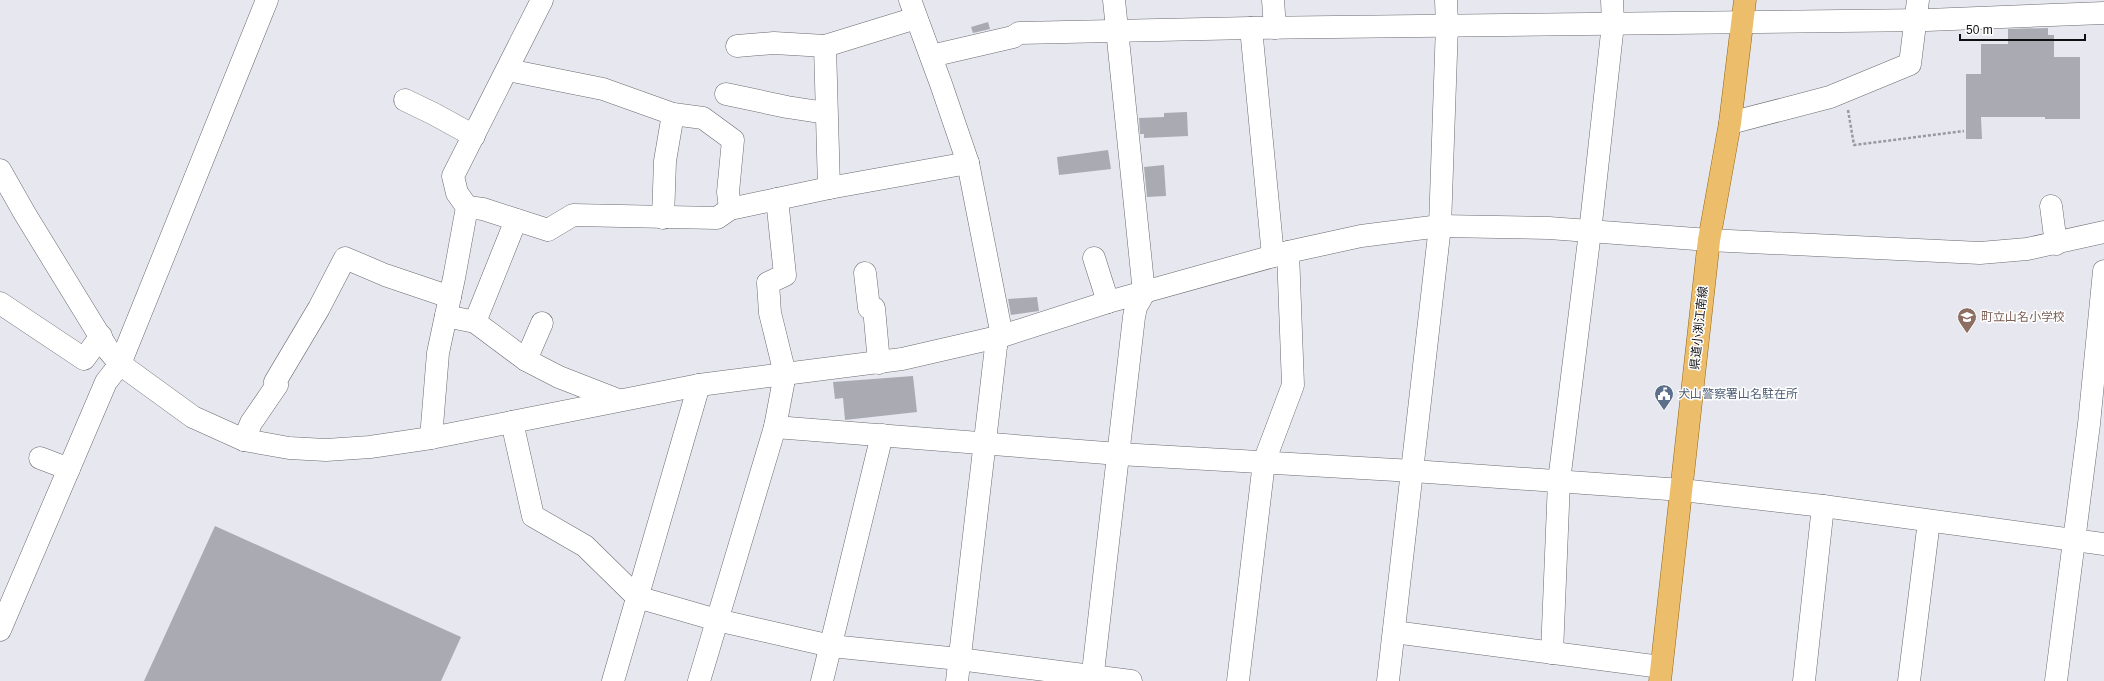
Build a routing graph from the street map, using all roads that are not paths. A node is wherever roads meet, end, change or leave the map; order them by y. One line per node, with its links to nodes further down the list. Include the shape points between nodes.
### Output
1 (267, 0): 55 (street)
2 (542, 0): 20 (street)
3 (1114, 0): 16 (street)
4 (1273, 0): 15 (street)
5 (1446, 0): 13 (street)
6 (1612, 0): 12 (street)
7 (2062, 7): 10 (street); 11 (street)
8 (913, 9): 18 (street); 19 (street)
9 (1744, 10): 10 (street); 12 (street); 25 (main road, 県道小渕江南線)
10 (1917, 10): 25 (street, via 1910,64 1844,89 1830,97)
11 (2104, 13)
12 (1613, 24): 13 (street); 37 (street)
13 (1447, 25): 15 (street); 36 (street)
14 (1251, 28): 15 (street); 16 (street); 41 (street)
15 (1274, 28)
16 (1117, 32): 19 (street, via 1019,33 1013,37); 45 (street)
17 (737, 46): 18 (street, via 774,43)
18 (825, 46): 23 (street)
19 (931, 56): 27 (street)
20 (508, 70): 24 (street, via 603,89); 26 (street)
21 (726, 94): 23 (street, via 787,108)
22 (405, 100): 26 (street)
23 (826, 113): 29 (street)
24 (673, 114): 33 (street, via 703,118 733,140 728,192); 34 (street, via 665,161)
25 (1730, 123): 39 (main road, 県道小渕江南線)
26 (474, 136): 32 (street, via 453,176 457,193)
27 (968, 163): 29 (street); 52 (street)
28 (0, 170): 51 (street)
29 (829, 188): 30 (street)
30 (777, 199): 33 (street); 56 (street, via 785,275 768,284 770,313)
31 (2051, 206): 40 (street)
32 (467, 207): 35 (street, via 483,209); 48 (street)
33 (730, 209): 34 (street, via 717,218)
34 (663, 218): 35 (street, via 573,215 548,230)
35 (516, 220): 49 (street)
36 (1440, 226): 37 (street, via 1550,228); 41 (street, via 1361,236); 70 (street)
37 (1590, 232): 39 (street); 71 (street)
38 (2104, 232): 40 (street)
39 (1709, 240): 40 (street, via 1980,253); 72 (main road, 県道小渕江南線)
40 (2056, 244)
41 (1281, 254): 45 (street); 68 (street, via 1293,385)
42 (1094, 258): 46 (street)
43 (2104, 271): 60 (street)
44 (865, 274): 54 (street, via 868,308 874,308)
45 (1144, 293): 46 (street); 66 (street, via 1134,317)
46 (1108, 302): 52 (street)
47 (0, 303): 51 (street, via 84,359)
48 (448, 306): 49 (street); 63 (street, via 438,353); 64 (street, via 345,258 275,382 277,385 251,423)
49 (475, 322): 53 (street)
50 (542, 323): 53 (street)
51 (101, 336): 55 (street)
52 (999, 337): 54 (street); 65 (street)
53 (526, 360): 58 (street, via 559,377)
54 (879, 363): 56 (street)
55 (120, 364): 64 (street, via 193,416); 69 (street, via 106,382)
56 (784, 374): 57 (street); 61 (street)
57 (699, 385): 58 (street); 77 (street)
58 (618, 400): 59 (street)
59 (512, 422): 63 (street); 77 (street, via 533,516 585,546)
60 (2096, 425): 75 (street)
61 (775, 427): 62 (street); 78 (street)
62 (882, 435): 65 (street); 81 (street)
63 (431, 438): 64 (street, via 370,447 326,450 289,448)
64 (244, 440)
65 (985, 442): 66 (street); 83 (street)
66 (1119, 454): 68 (street); 85 (street)
67 (40, 458): 69 (street)
68 (1264, 462): 70 (street); 91 (street)
69 (69, 469): 79 (street)
70 (1414, 471): 71 (street); 80 (street)
71 (1559, 481): 72 (street); 82 (street)
72 (1682, 490): 73 (street); 84 (main road, 県道小渕江南線)
73 (1823, 506): 74 (street); 93 (street)
74 (1929, 521): 75 (street); 94 (street)
75 (2074, 540): 76 (street); 95 (street)
76 (2104, 544)
77 (637, 597): 78 (street); 86 (street)
78 (717, 620): 81 (street); 87 (street)
79 (1, 623)
80 (1394, 632): 82 (street); 92 (street)
81 (831, 646): 83 (street); 88 (street)
82 (1552, 653): 84 (street)
83 (959, 659): 85 (street); 89 (street)
84 (1660, 674)
85 (1093, 679): 90 (street)
86 (613, 681)
87 (699, 681)
88 (822, 681)
89 (957, 681)
90 (1131, 681)
91 (1238, 681)
92 (1388, 681)
93 (1804, 681)
94 (1909, 681)
95 (2056, 681)

